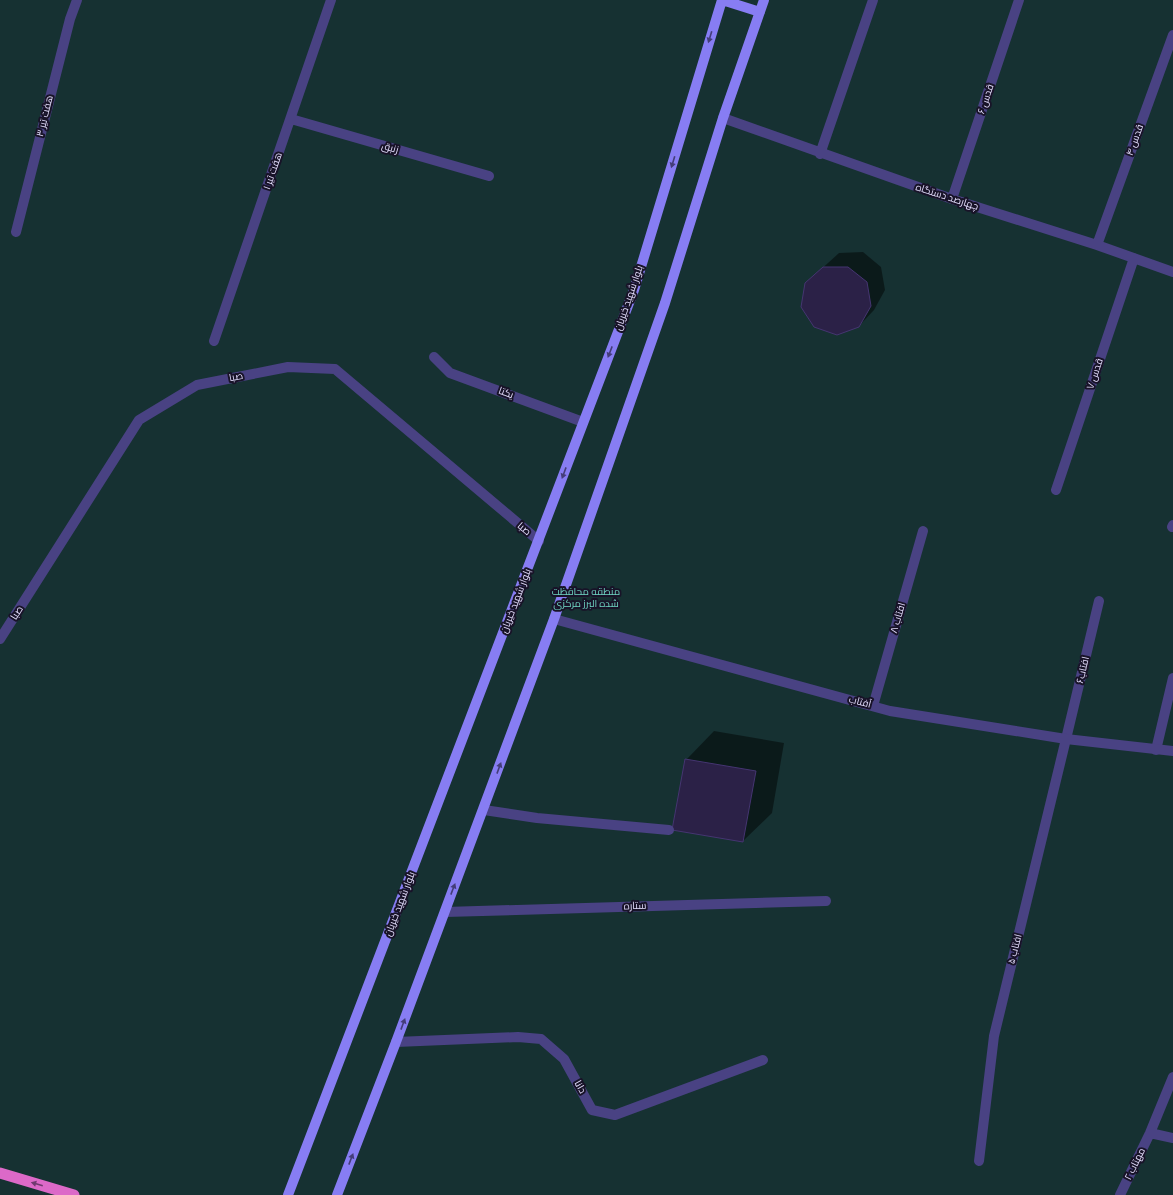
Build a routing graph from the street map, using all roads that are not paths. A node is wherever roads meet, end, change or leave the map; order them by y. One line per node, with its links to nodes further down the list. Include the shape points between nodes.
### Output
1 (77, 0): 14 (street, هفت تیر ۳)
2 (331, 0): 10 (street, هفت تیر ۱)
3 (722, 0): 7 (main road); 20 (main road, بلوار شهید خیریان, one-way to 20, via 634,290)
4 (764, 0): 7 (main road)
5 (872, 0): 11 (street)
6 (1019, 0): 13 (street, قدس ۶)
7 (760, 12): 9 (main road)
8 (1173, 35): 15 (street, قدس ۴)
9 (723, 118): 11 (street, چهارصد دستگاه); 25 (main road, via 665,303)
10 (291, 119): 12 (street, زنبق); 18 (street, هفت تیر ۱)
11 (820, 154): 13 (street, چهارصد دستگاه)
12 (489, 176)
13 (952, 199): 15 (street, چهارصد دستگاه)
14 (16, 232)
15 (1097, 245): 16 (street, چهارصد دستگاه)
16 (1134, 258): 17 (street, چهارصد دستگاه); 21 (street, قدس ۷)
17 (1173, 272)
18 (214, 341)
19 (434, 357): 20 (street, یکتا, via 450,373)
20 (583, 422): 23 (main road, بلوار شهید خیریان, one-way to 23)
21 (1056, 490)
22 (923, 531): 28 (street, افتاب ۸)
23 (539, 541): 26 (street, صبا, via 335,369 288,367 197,385 139,420); 45 (main road, بلوار شهید خیریان)
24 (1099, 601): 29 (street, افتاب۶)
25 (554, 619): 28 (street, آفتاب); 32 (main road, one-way to 25)
26 (0, 639)
27 (1173, 678): 30 (street)
28 (873, 706): 29 (street, آفتاب)
29 (1066, 739): 30 (street, آفتاب); 41 (street, افتاب ۵, via 994,1036)
30 (1156, 750): 31 (street, آفتاب)
31 (1173, 751)
32 (484, 810): 33 (street, via 537,818); 35 (main road, one-way to 32)
33 (669, 830)
34 (826, 900): 35 (street, ستاره)
35 (445, 912): 36 (main road, one-way to 35)
36 (396, 1042): 37 (street, دانا, via 518,1037 541,1039 564,1059 592,1110 615,1115); 43 (main road, one-way to 36)
37 (763, 1060)
38 (1173, 1077): 39 (street, مهتاب ۲)
39 (1150, 1133): 40 (street); 47 (street, مهتاب ۲)
40 (1173, 1138)
41 (979, 1161)
42 (0, 1173): 44 (highway, one-way to 42)
43 (342, 1190): 46 (main road)
44 (74, 1195)
45 (288, 1195)
46 (337, 1195)
47 (1120, 1195)

